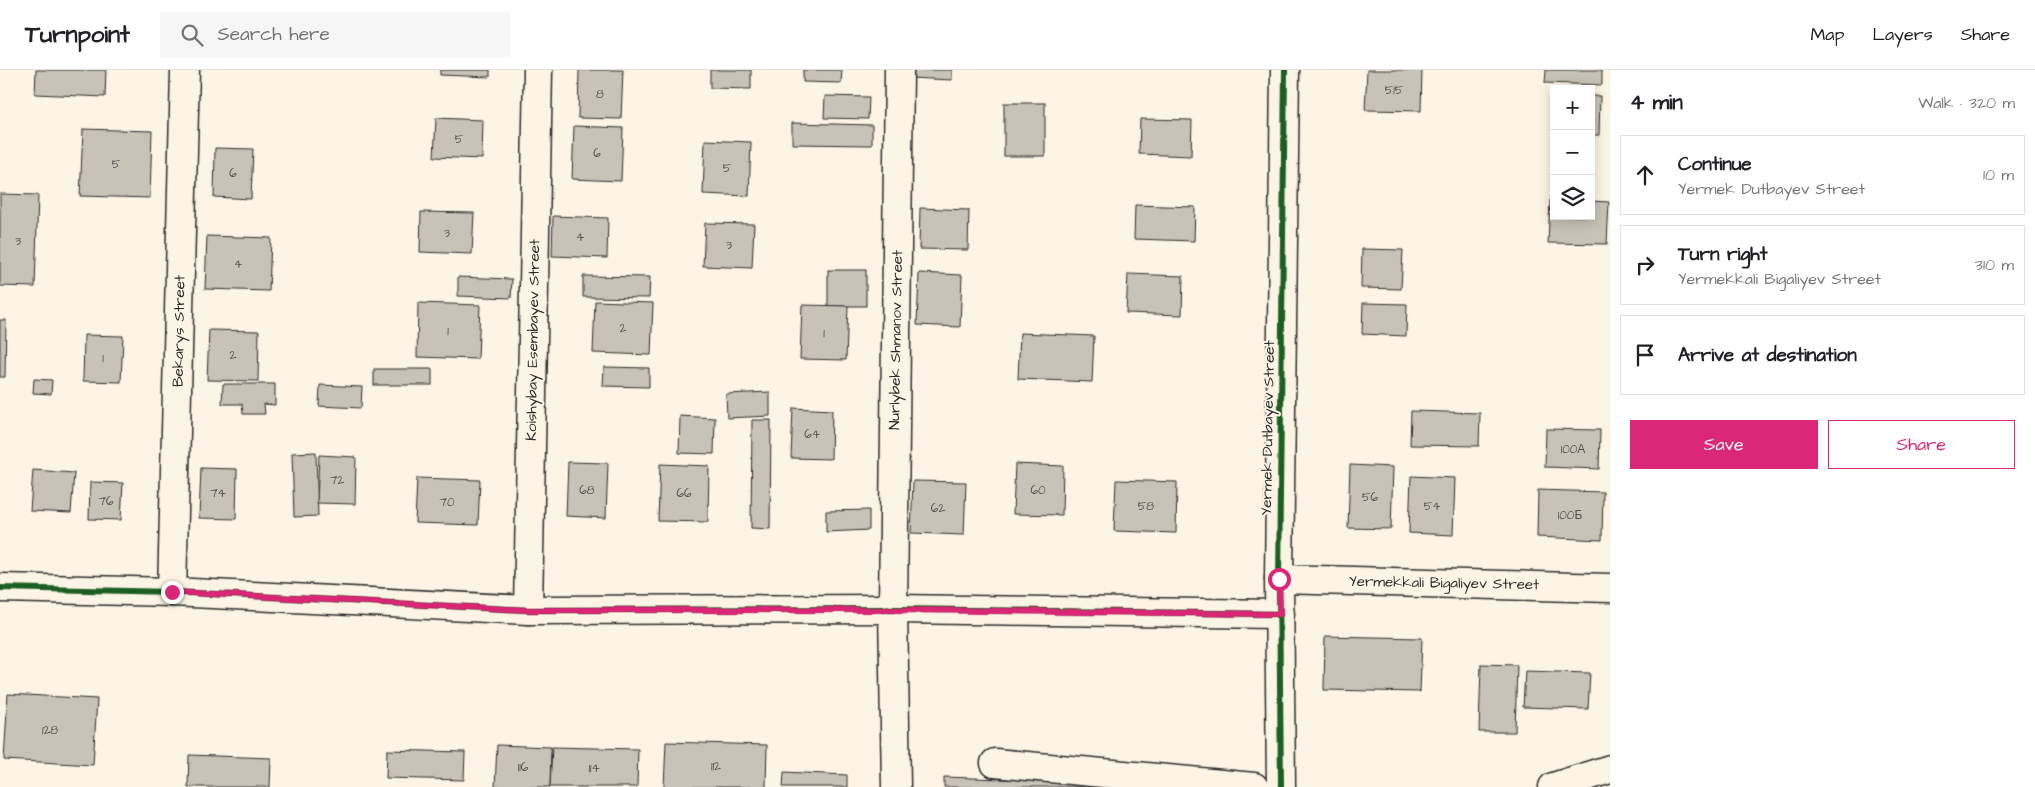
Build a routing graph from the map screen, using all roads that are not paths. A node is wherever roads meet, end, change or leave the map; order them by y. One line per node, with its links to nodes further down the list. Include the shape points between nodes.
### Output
1 (186, 70): 8 (street, Bekarys Street)
2 (538, 70): 9 (street, Koishybay Esembayev Street)
3 (899, 70): 10 (street, Nurlybek Shmanov Street)
4 (1285, 70): 5 (street, Yermek Dutbayev Street)
5 (1279, 579): 7 (street, Yermekkali Bigaliyev Street); 11 (street, Yermek Dutbayev Street)
6 (0, 588): 8 (street)
7 (1610, 588)
8 (172, 592): 9 (street)
9 (528, 610): 10 (street)
10 (892, 610): 11 (street); 14 (street, Nurlybek Shmanov Street)
11 (1280, 614): 16 (street, Yermek Dutbayev Street)
12 (995, 763): 15 (street)
13 (1610, 769): 17 (street)
14 (896, 787)
15 (1254, 787)
16 (1281, 787)
17 (1553, 787)

